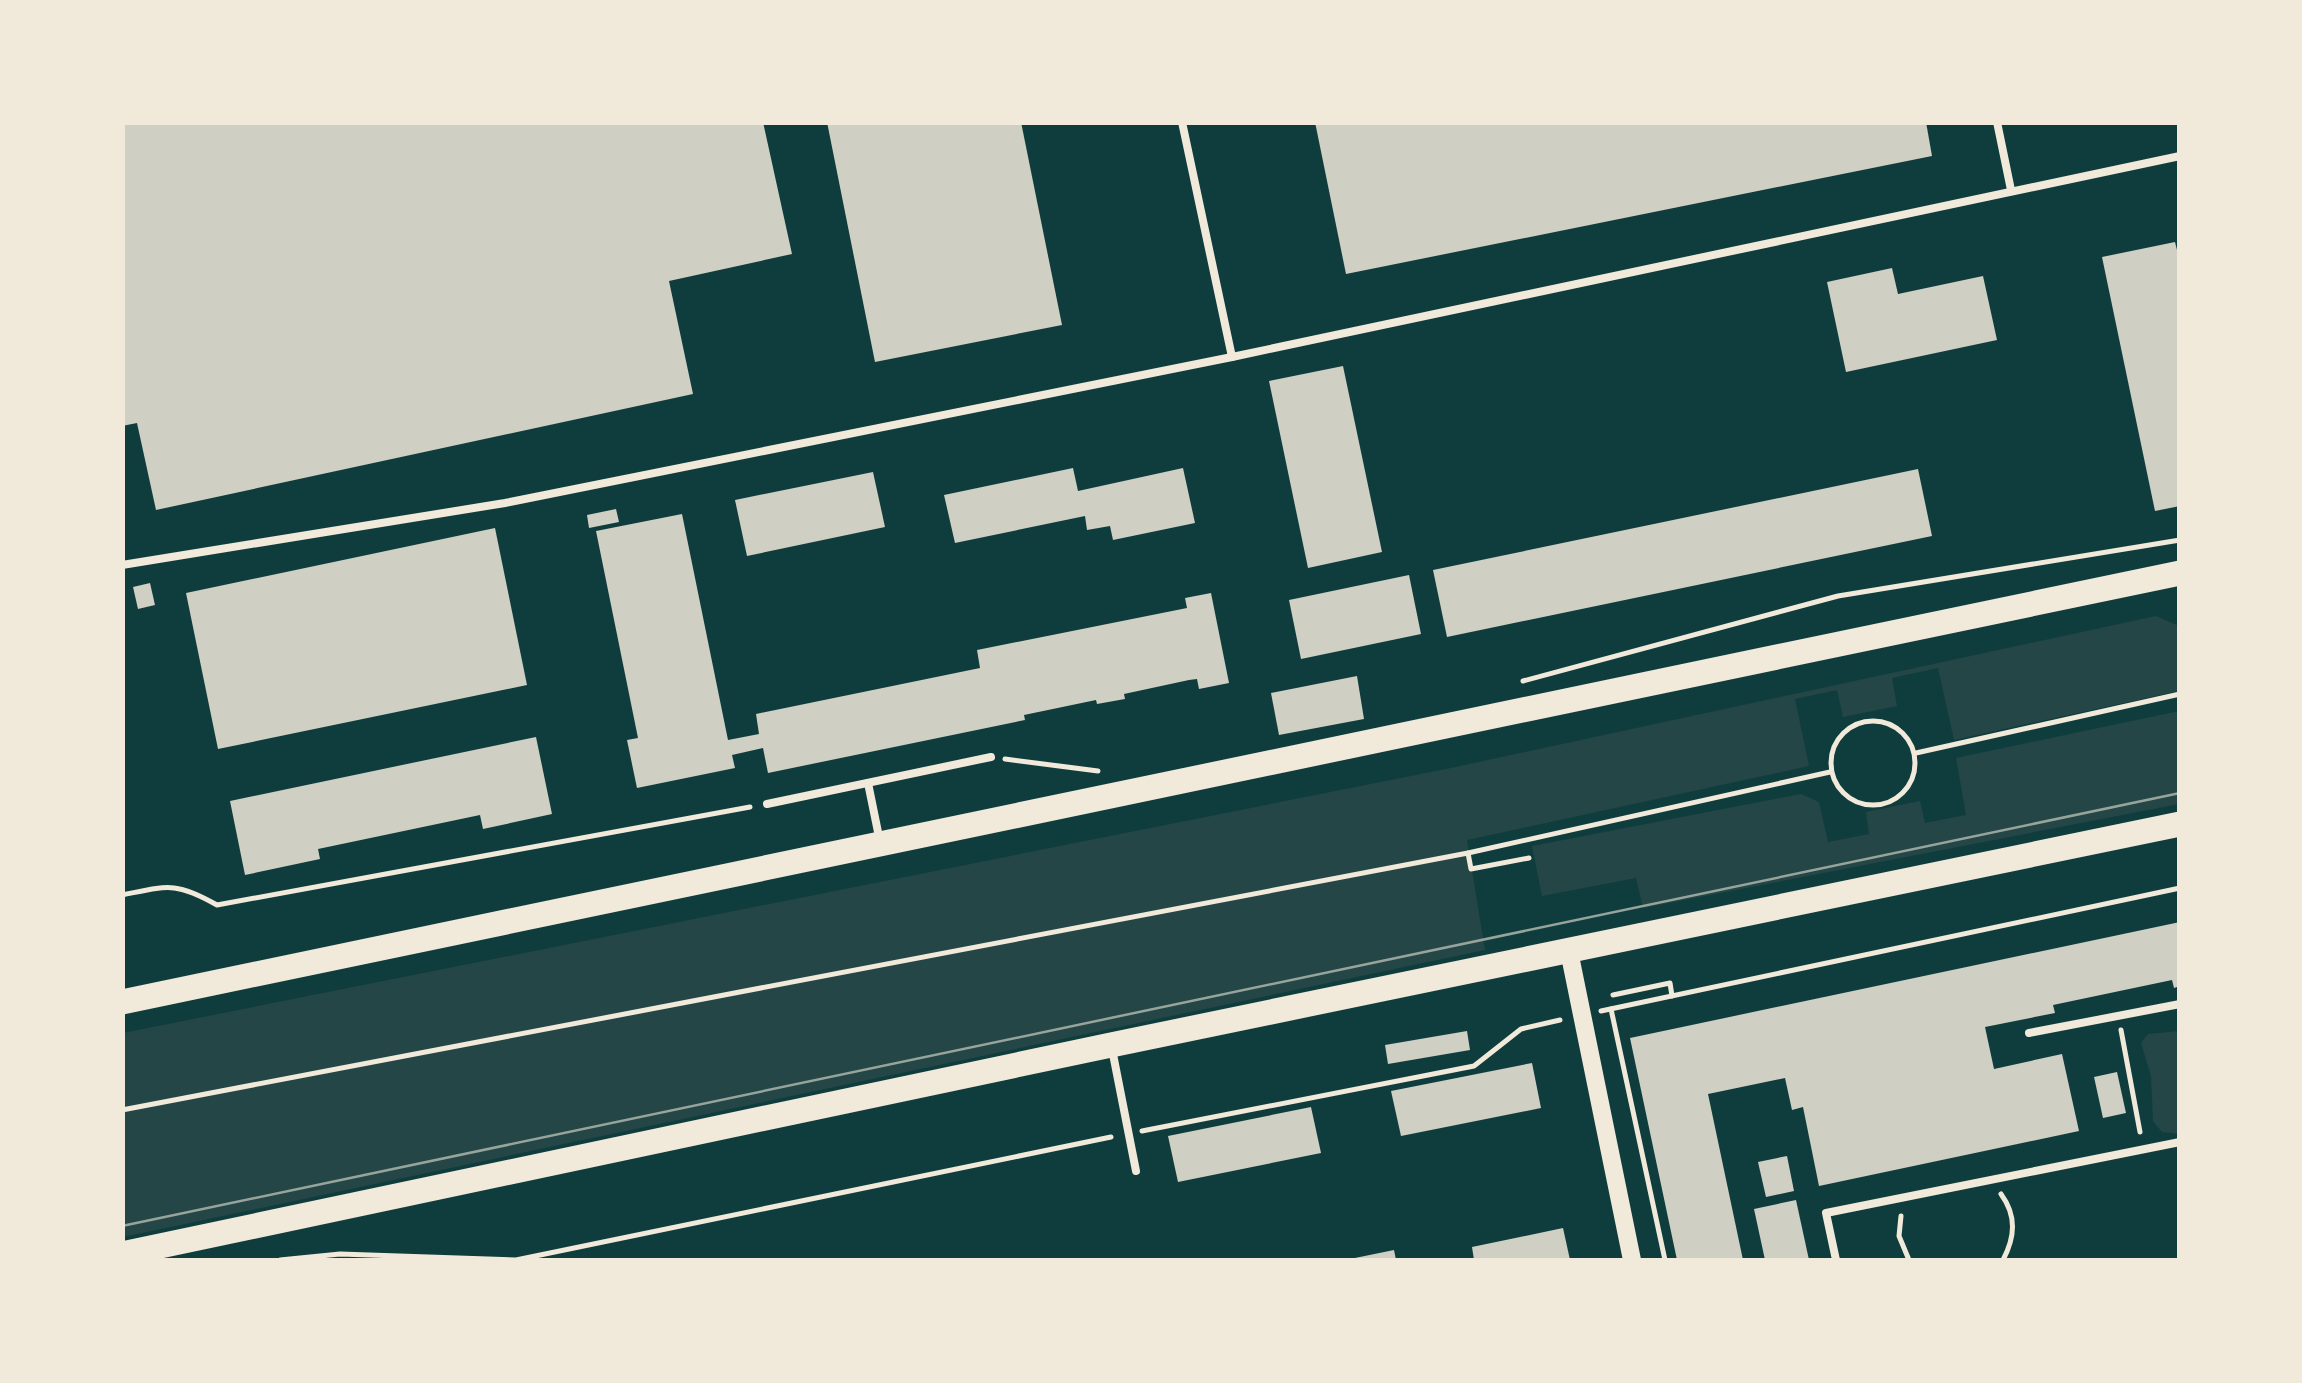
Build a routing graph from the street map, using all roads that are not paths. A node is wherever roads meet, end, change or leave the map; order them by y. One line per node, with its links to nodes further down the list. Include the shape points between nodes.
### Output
1 (1182, 122): 5 (lane)
2 (1997, 122): 4 (lane)
3 (2180, 156): 4 (lane)
4 (2011, 190): 5 (lane)
5 (1232, 357): 6 (lane, via 505,503)
6 (122, 565)
7 (2180, 574): 12 (main road)
8 (990, 757): 9 (lane)
9 (868, 783): 10 (lane); 12 (lane)
10 (768, 804)
11 (2180, 824): 13 (main road)
12 (881, 844): 14 (main road)
13 (1569, 951): 17 (main road); 21 (street)
14 (122, 1002)
15 (2180, 1004): 16 (lane)
16 (2028, 1033)
17 (1111, 1045): 19 (lane); 20 (main road)
18 (2180, 1142): 22 (lane, via 1826,1214)
19 (1136, 1171)
20 (122, 1254)
21 (1632, 1260)
22 (1836, 1260)

